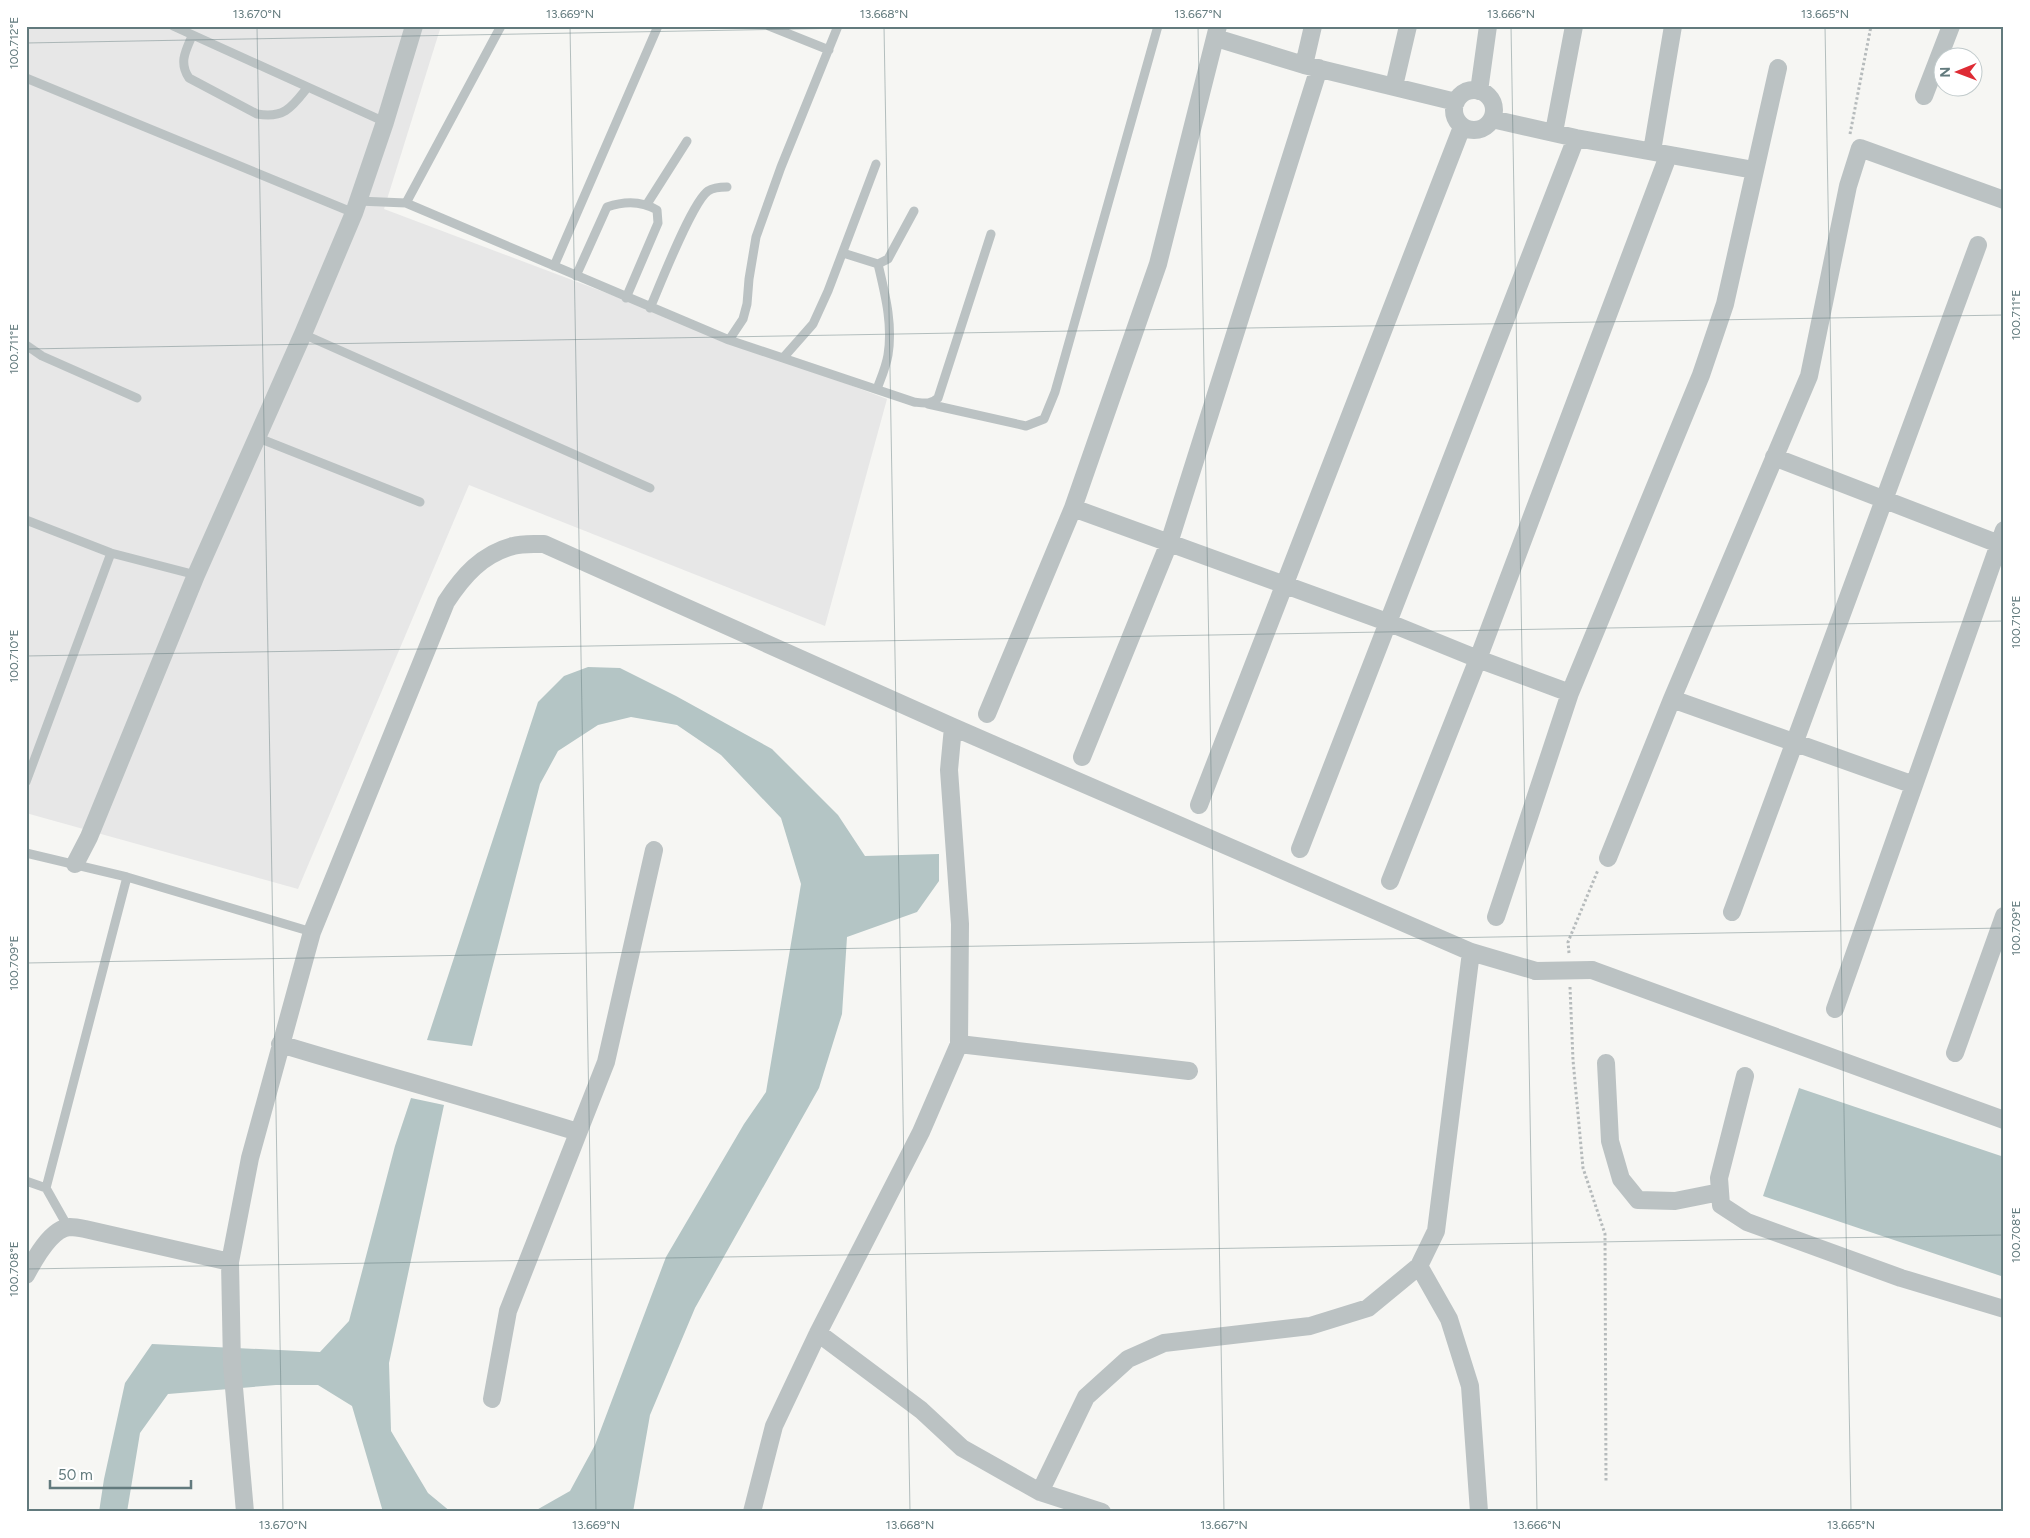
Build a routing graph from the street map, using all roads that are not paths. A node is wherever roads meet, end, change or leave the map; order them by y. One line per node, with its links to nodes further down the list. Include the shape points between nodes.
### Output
1 (172, 26): 15 (lane)
2 (414, 26): 26 (street)
3 (501, 26): 36 (lane)
4 (658, 26): 44 (lane)
5 (769, 26): 16 (lane)
6 (838, 26): 16 (lane)
7 (1158, 26): 54 (lane, via 1055,392 1044,419 1026,426)
8 (1313, 26): 17 (street)
9 (1408, 26): 20 (street)
10 (1488, 26): 22 (street)
11 (1574, 26): 28 (street)
12 (1673, 26): 31 (street)
13 (1950, 26): 23 (street)
14 (1217, 32): 17 (street); 60 (street, via 1158,264)
15 (192, 36): 21 (lane); 21 (lane, via 183,68 189,78 257,114 270,116 282,113 291,108)
16 (829, 50): 49 (lane, via 756,236 747,304 743,319)
17 (1311, 66): 20 (street); 63 (street)
18 (1778, 68): 33 (street)
19 (26, 78): 38 (lane)
20 (1394, 86): 24 (street)
21 (307, 88): 26 (lane)
22 (1479, 91): 24 (street, via 1465,92); 25 (street, via 1493,105)
23 (1924, 96)
24 (1456, 102): 27 (street, via 1454,116)
25 (1492, 118): 27 (street, via 1476,130); 28 (street)
26 (386, 122): 38 (street)
27 (1462, 127): 66 (street)
28 (1554, 132): 29 (street)
29 (1576, 138): 31 (street); 67 (street)
30 (687, 141): 37 (lane)
31 (1660, 153): 33 (street); 68 (street)
32 (876, 164): 42 (lane)
33 (1754, 170): 69 (street, via 1724,304 1701,375)
34 (727, 187): 47 (lane, via 708,190 702,198)
35 (2004, 200): 56 (street, via 1860,148 1848,186 1809,376)
36 (406, 203): 38 (lane); 44 (lane)
37 (647, 204): 45 (lane, via 620,202 607,207); 46 (lane, via 657,210 658,223)
38 (356, 207): 48 (street)
39 (914, 211): 43 (lane, via 888,259)
40 (991, 234): 54 (lane, via 938,398)
41 (1978, 245): 58 (street)
42 (843, 253): 43 (lane); 51 (lane, via 813,324)
43 (878, 264): 52 (lane, via 888,308 890,336 888,356)
44 (554, 266): 45 (lane)
45 (576, 276): 46 (lane)
46 (626, 298): 47 (lane)
47 (650, 308): 49 (lane)
48 (303, 334): 55 (street); 57 (lane)
49 (729, 340): 51 (lane)
50 (26, 345): 53 (lane, via 42,356)
51 (783, 358): 52 (lane)
52 (877, 389): 54 (lane)
53 (136, 398)
54 (927, 404)
55 (256, 437): 59 (lane); 65 (street)
56 (1774, 457): 58 (street); 70 (street)
57 (650, 488)
58 (1884, 500): 62 (street); 73 (street)
59 (420, 502)
60 (1072, 508): 63 (street); 71 (street)
61 (26, 520): 64 (lane)
62 (2001, 537): 76 (street)
63 (1168, 543): 66 (street); 74 (street)
64 (111, 553): 65 (lane); 75 (lane)
65 (196, 575): 82 (street)
66 (1285, 586): 67 (street); 77 (street)
67 (1387, 622): 68 (street); 78 (street)
68 (1478, 659): 69 (street); 84 (street)
69 (1570, 693): 86 (street)
70 (1672, 699): 73 (street); 81 (street)
71 (987, 714)
72 (953, 727): 88 (street, via 544,544 514,545 494,552 475,565 460,580 446,602); 89 (street); 92 (street, via 949,770 960,924)
73 (1794, 743): 76 (street); 85 (street)
74 (1082, 757)
75 (26, 782)
76 (1914, 785): 90 (street)
77 (1199, 805)
78 (1300, 849)
79 (654, 850): 98 (street, via 606,1062)
80 (26, 853): 82 (lane)
81 (1604, 862)
82 (75, 864): 83 (lane)
83 (127, 877): 88 (lane); 100 (lane)
84 (1390, 881)
85 (1732, 912)
86 (1496, 916)
87 (2004, 916): 93 (street)
88 (312, 932): 91 (street)
89 (1471, 952): 97 (street, bridge, via 1536,971 1592,970); 104 (street, via 1436,1231)
90 (1835, 1009)
91 (280, 1044): 98 (street); 103 (street, via 250,1158)
92 (959, 1044): 95 (street); 107 (street, via 921,1132)
93 (1955, 1053)
94 (1606, 1063): 101 (street, via 1610,1141 1621,1179 1638,1200 1675,1200)
95 (1189, 1071)
96 (1745, 1076): 101 (street, via 1719,1178)
97 (2004, 1120)
98 (578, 1132): 108 (street, via 508,1311)
99 (26, 1181): 100 (lane)
100 (46, 1188): 102 (lane)
101 (1720, 1192): 106 (street, via 1720,1205 1747,1222 1901,1278)
102 (68, 1227): 103 (street); 105 (street, via 54,1235 38,1252)
103 (230, 1262): 110 (street, via 232,1365)
104 (1419, 1266): 109 (street, via 1368,1308 1310,1326 1164,1343 1128,1358 1086,1397); 113 (street, via 1449,1318 1470,1386)
105 (26, 1275)
106 (2004, 1309)
107 (818, 1333): 109 (street, via 921,1410 962,1448); 111 (street, via 774,1426)
108 (492, 1399)
109 (1040, 1492): 112 (street)
110 (245, 1512)
111 (752, 1512)
112 (1102, 1512)
113 (1479, 1512)

